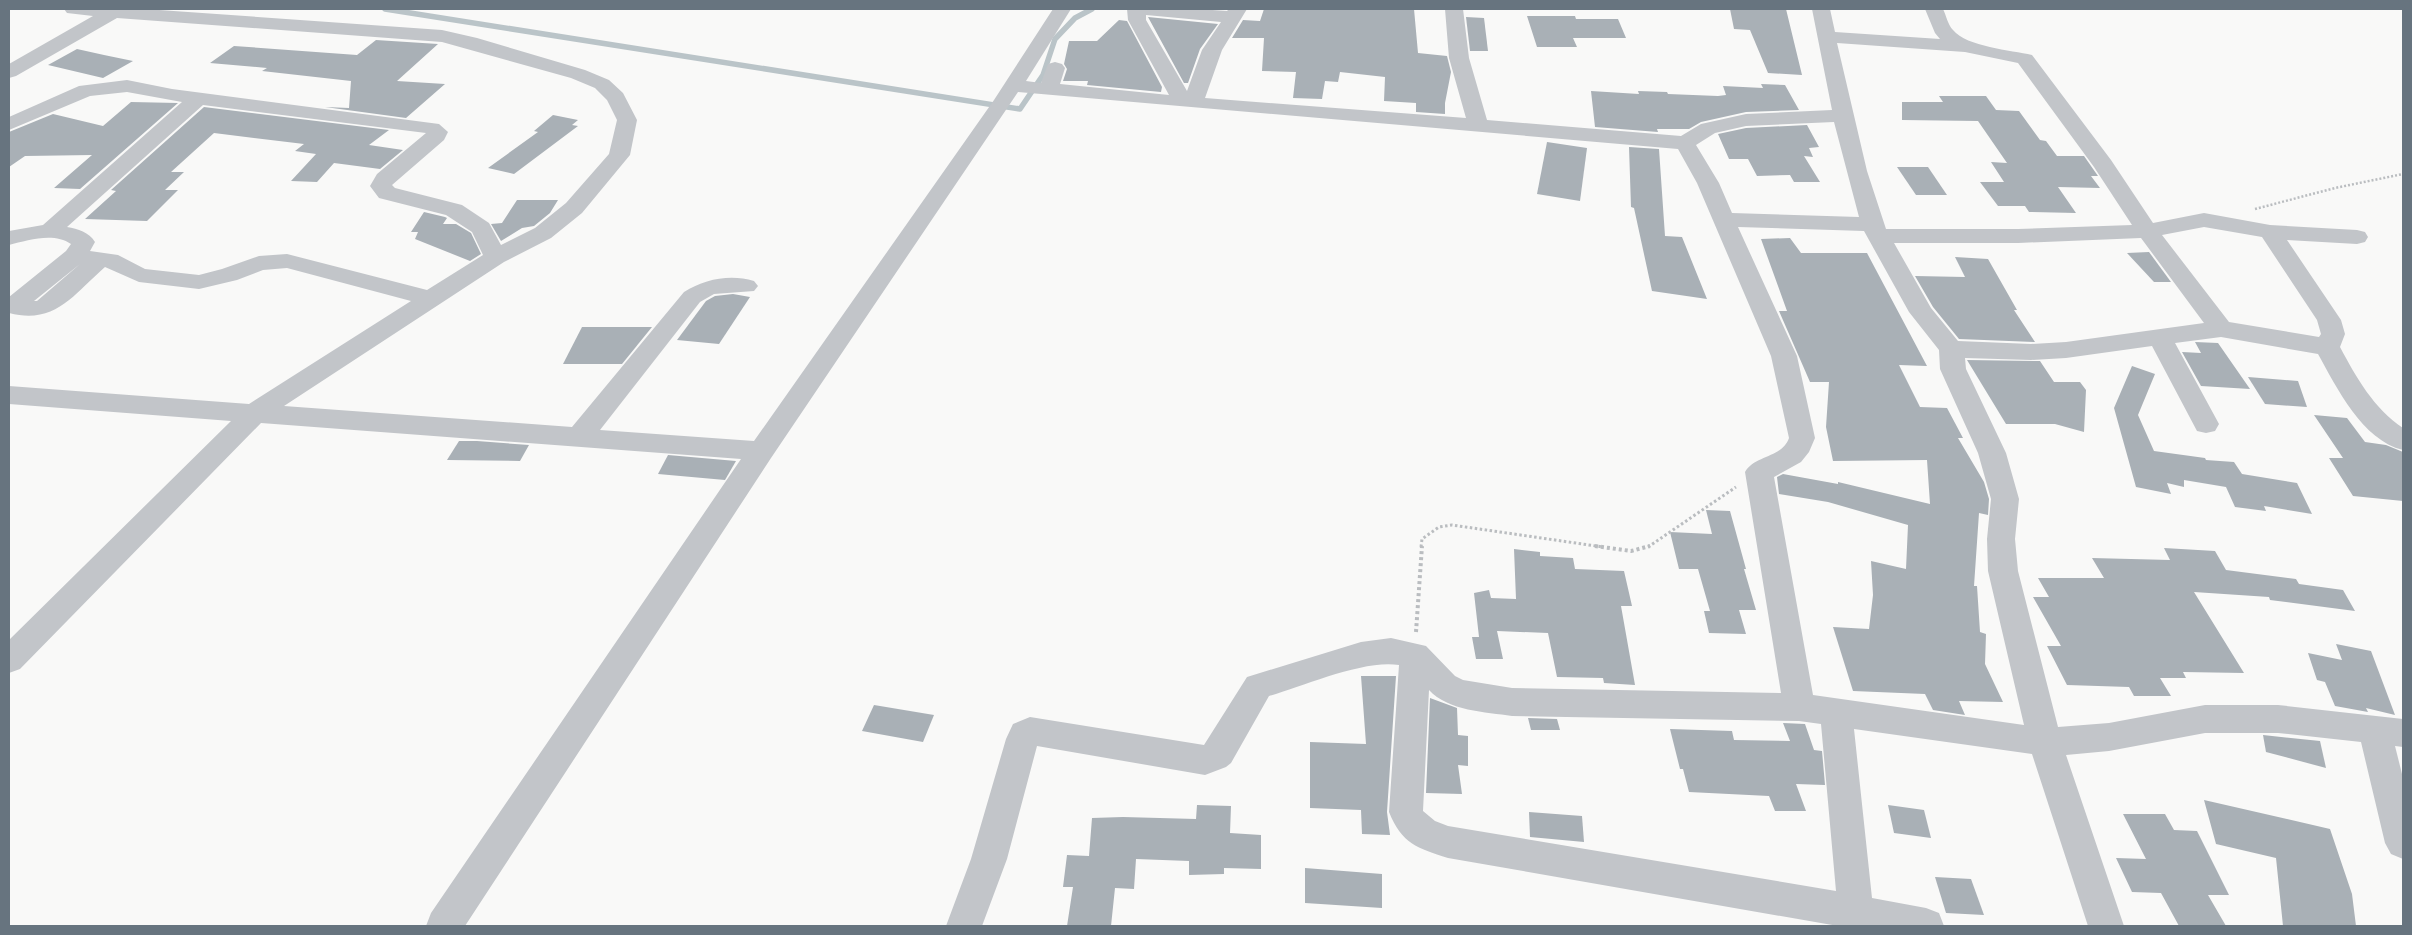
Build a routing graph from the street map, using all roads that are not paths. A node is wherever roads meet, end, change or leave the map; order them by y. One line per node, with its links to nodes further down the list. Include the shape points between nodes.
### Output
1 (73, 9): 7 (street)
2 (1062, 9): 13 (street)
3 (1136, 9): 8 (street); 15 (street, via 1138,20)
4 (1454, 9): 18 (street, via 1459,58)
5 (1821, 9): 9 (street)
6 (1934, 9): 10 (street, via 1944,33)
7 (112, 12): 12 (street); 28 (street, via 442,36 578,74 602,84 616,97 627,120 618,155 574,208 543,233)
8 (1235, 13): 15 (street, via 1212,50)
9 (1827, 37): 10 (street); 16 (street)
10 (1969, 47): 22 (street, via 2025,58)
11 (1055, 68): 13 (street)
12 (9, 72)
13 (1022, 94): 15 (street); 41 (street)
14 (199, 98): 17 (street, via 127,86 108,87 86,90); 23 (street); 28 (street, via 436,129 437,136 385,179 381,186 387,193 454,210 481,228)
15 (1188, 102): 18 (street)
16 (1843, 116): 19 (street, via 1746,120 1708,128); 21 (street, via 1859,183)
17 (14, 118)
18 (1478, 125): 19 (street)
19 (1684, 143): 20 (street, via 1708,183)
20 (1724, 220): 21 (street); 44 (street, via 1784,356 1802,438 1800,447 1792,456 1759,472)
21 (1876, 230): 22 (street, via 2018,236); 35 (street, via 1921,312)
22 (2147, 231): 24 (street, via 2204,220); 32 (street)
23 (48, 232): 26 (street); 27 (street, via 73,235 84,242)
24 (2270, 232): 25 (street); 34 (street, via 2329,320 2333,334)
25 (2357, 236)
26 (9, 238)
27 (75, 256): 29 (street); 29 (street, via 16,303 16,307 38,309 46,306)
28 (496, 257): 31 (street)
29 (101, 258): 31 (street, via 139,275 199,282 259,263 286,261)
30 (746, 286): 39 (street, via 709,287 692,297)
31 (431, 299): 37 (street)
32 (2221, 329): 33 (street); 34 (street)
33 (2159, 336): 35 (street, via 2066,350); 38 (street)
34 (2328, 347): 40 (street, via 2352,391 2380,425)
35 (1951, 349): 47 (street, via 1953,369 1992,453 2005,499 2001,539 2003,571)
36 (9, 394): 37 (street)
37 (256, 412): 39 (street); 43 (street)
38 (2206, 424)
39 (580, 436): 41 (street)
40 (2403, 441)
41 (761, 450): 50 (street)
42 (1415, 654): 44 (street, via 1444,685 1474,697 1503,701); 49 (street, via 1406,812 1410,823 1420,832 1448,842); 51 (street, via 1375,651 1265,682 1254,691 1218,752 1206,760 1030,731 1023,739 989,859)
43 (9, 660)
44 (1799, 707): 45 (street)
45 (1836, 713): 47 (street); 49 (street)
46 (2388, 731): 47 (street, via 2278,719 2205,719 2109,737); 48 (street)
47 (2045, 742): 53 (street)
48 (2403, 843)
49 (1857, 919): 52 (street)
50 (444, 926)
51 (964, 926)
52 (1926, 926)
53 (2106, 926)

